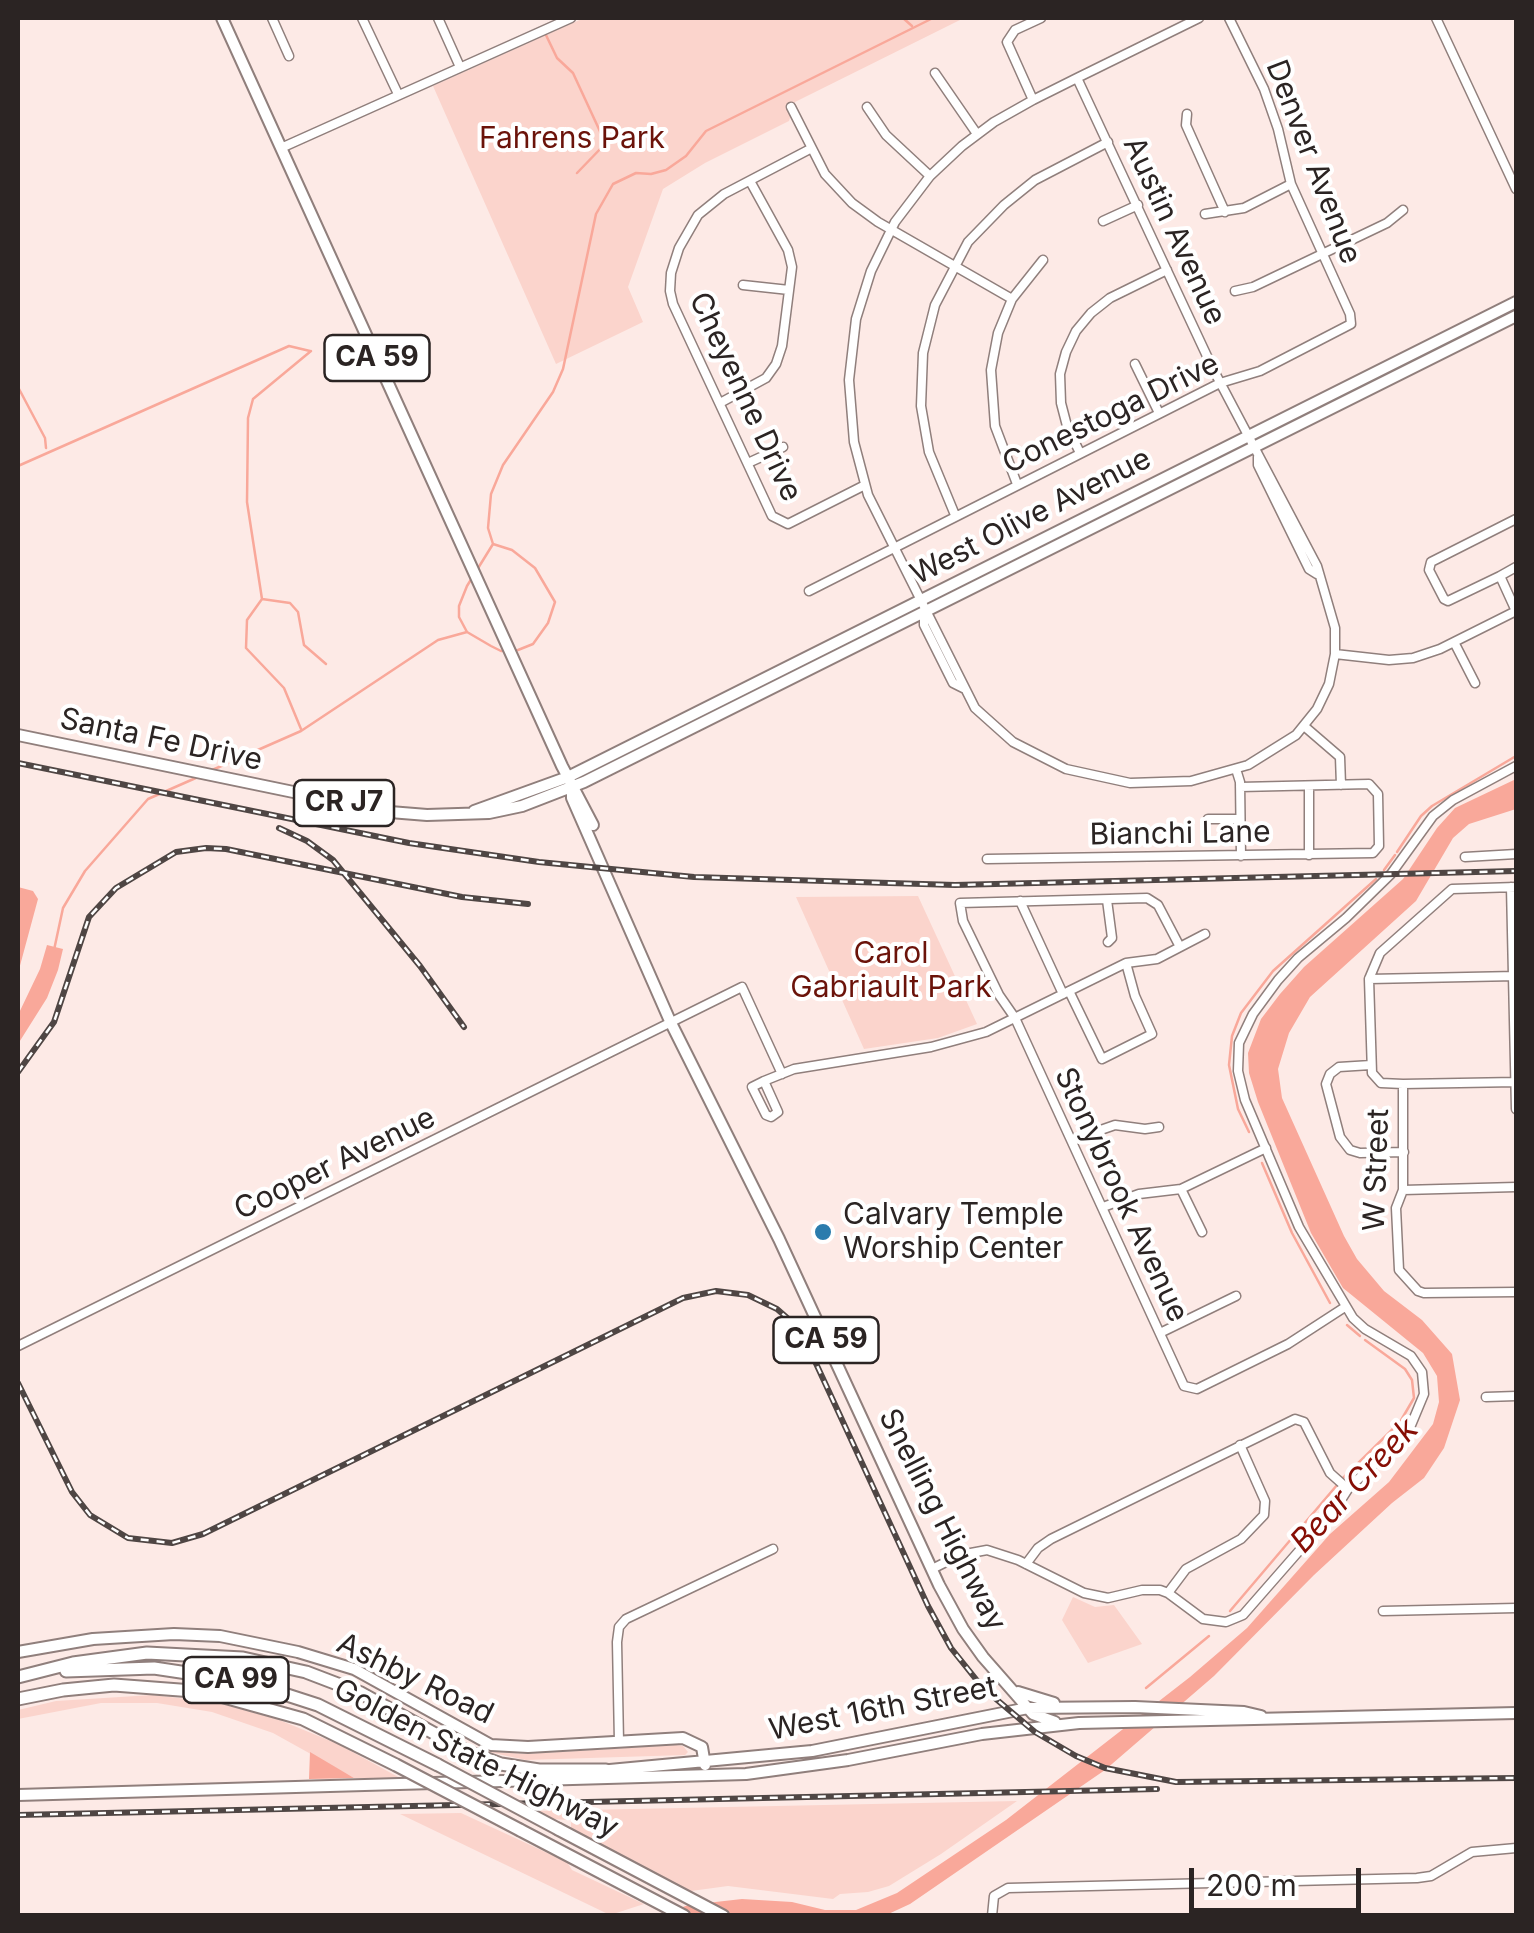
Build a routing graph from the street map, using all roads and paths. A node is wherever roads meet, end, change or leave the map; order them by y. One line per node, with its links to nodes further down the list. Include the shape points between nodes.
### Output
1 (222, 18): 21 (main road, CA 59)
2 (272, 18): 10 (street)
3 (362, 18): 14 (street)
4 (438, 18): 11 (street)
5 (572, 18): 11 (street)
6 (1040, 18): 15 (street, via 1014,30 1007,42)
7 (1199, 18): 13 (street)
8 (1229, 18): 25 (street, Denver Avenue, via 1267,98)
9 (1436, 18): 26 (street)
10 (289, 56)
11 (460, 67): 14 (street)
12 (935, 73): 19 (street)
13 (1077, 78): 15 (street); 20 (street, Austin Avenue)
14 (398, 94): 21 (street)
15 (1034, 100): 19 (street)
16 (790, 107): 22 (street)
17 (867, 108): 23 (street)
18 (1188, 114): 29 (street, via 1186,125)
19 (977, 134): 23 (street)
20 (1108, 142): 27 (street, Austin Avenue); 35 (street, via 1016,194 981,226)
21 (281, 148): 74 (main road, CA 59)
22 (810, 148): 24 (street, Cheyenne Drive); 32 (street, via 842,193)
23 (930, 176): 32 (street)
24 (750, 180): 38 (street, via 788,250); 46 (street, Cheyenne Drive, via 698,215 670,273 674,304)
25 (1291, 184): 29 (street); 33 (street, Denver Avenue)
26 (1516, 189)
27 (1138, 205): 31 (street); 36 (street, Austin Avenue)
28 (1403, 210): 33 (street)
29 (1225, 212): 30 (street)
30 (1204, 214)
31 (1103, 221)
32 (891, 230): 35 (street); 54 (street, via 861,300 850,359 851,422)
33 (1322, 252): 39 (street); 43 (street, Denver Avenue)
34 (1043, 260): 40 (street)
35 (954, 265): 40 (street); 55 (street, via 927,329 920,380 928,452)
36 (1167, 270): 45 (street, Austin Avenue); 50 (street, via 1110,298 1071,342 1060,393)
37 (744, 286): 38 (street)
38 (789, 290): 46 (street, via 772,370)
39 (1235, 291)
40 (1012, 299): 53 (street, via 995,345 990,389 998,438)
41 (1516, 302): 48 (main road, West Olive Avenue)
42 (1516, 316): 51 (main road, West Olive Avenue)
43 (1351, 324): 45 (street, Conestoga Drive, via 1260,371)
44 (1135, 364): 47 (street)
45 (1220, 383): 47 (street, Conestoga Drive); 48 (street, Austin Avenue)
46 (720, 403): 52 (street, Cheyenne Drive)
47 (1159, 413): 50 (street, Conestoga Drive)
48 (1248, 436): 51 (street, Austin Avenue); 63 (main road, West Olive Avenue)
49 (783, 446): 52 (street)
50 (1080, 453): 53 (street, Conestoga Drive)
51 (1256, 453): 57 (street, Austin Avenue); 57 (street, Austin Avenue); 63 (main road, West Olive Avenue)
52 (748, 463): 54 (street, Cheyenne Drive, via 772,516 788,524)
53 (1017, 484): 55 (street, Conestoga Drive)
54 (865, 485): 58 (street)
55 (955, 514): 58 (street, Conestoga Drive)
56 (1516, 518): 61 (street, via 1431,562 1429,570 1448,601)
57 (1290, 522): 60 (street, Austin Avenue); 60 (street, Austin Avenue)
58 (892, 548): 62 (street, Conestoga Drive); 63 (street)
59 (1516, 567): 61 (street)
60 (1317, 574): 66 (street, Austin Avenue, via 1332,609)
61 (1500, 576): 64 (street)
62 (809, 591)
63 (922, 606): 67 (main road, West Olive Avenue); 69 (main road, West Olive Avenue); 73 (street, via 975,708 1052,763 1094,777 1157,784)
64 (1516, 611): 65 (street)
65 (1454, 642): 66 (street, via 1403,659); 68 (street)
66 (1335, 654): 70 (street, via 1329,684)
67 (755, 682): 69 (main road, via 754,691); 74 (main road, West Olive Avenue)
68 (1474, 682)
69 (724, 712): 74 (main road, West Olive Avenue)
70 (1304, 726): 73 (street, via 1270,754); 75 (street, via 1340,757)
71 (18, 735): 74 (main road, Santa Fe Drive / CR J7, via 390,812 489,814)
72 (1516, 766): 105 (street, via 1442,808 1391,874 1298,958 1254,1014 1239,1043 1238,1071)
73 (1236, 770): 77 (street)
74 (570, 782): 96 (main road, Snelling Highway / CA 59)
75 (1341, 785): 76 (street); 80 (street, Bianchi Lane, via 1369,784 1378,794 1379,846 1372,853)
76 (1309, 786): 77 (street); 80 (street)
77 (1240, 787): 79 (street)
78 (1208, 818): 79 (street)
79 (1240, 819): 82 (street)
80 (1309, 854): 82 (street, Bianchi Lane)
81 (1516, 854): 83 (street)
82 (1241, 856): 84 (street, Bianchi Lane)
83 (1465, 857)
84 (987, 858)
85 (1514, 887): 92 (street); 93 (street, via 1452,889 1380,954)
86 (1107, 900): 87 (street); 89 (street); 90 (street, via 1154,900)
87 (1020, 901): 94 (street); 95 (street, Stonybrook Avenue, via 960,903 998,996)
88 (1205, 934): 90 (street)
89 (1108, 942)
90 (1180, 947): 91 (street, via 1151,961)
91 (1126, 963): 94 (street); 94 (street, via 1152,1034 1102,1059)
92 (1515, 976): 93 (street); 100 (street)
93 (1370, 979): 97 (street, W Street)
94 (1066, 992): 95 (street)
95 (1015, 1018): 98 (street, via 952,1042); 104 (street, Stonybrook Avenue)
96 (670, 1021): 98 (street, Cooper Avenue, via 742,987); 116 (street, Cooper Avenue); 123 (main road, Snelling Highway / CA 59)
97 (1370, 1065): 101 (street, W Street, via 1381,1082); 106 (street, via 1338,1067 1330,1074 1326,1084 1340,1136 1360,1153)
98 (782, 1074): 99 (street)
99 (764, 1081): 99 (street, via 752,1086 771,1118 778,1112)
100 (1516, 1082): 101 (street); 102 (street)
101 (1403, 1084): 106 (street, W Street)
102 (1516, 1109)
103 (1159, 1126): 104 (street, via 1115,1125)
104 (1072, 1140): 110 (street, Stonybrook Avenue)
105 (1266, 1148): 108 (street); 114 (street, via 1298,1226)
106 (1404, 1152): 109 (street, W Street)
107 (1516, 1187): 109 (street)
108 (1181, 1189): 110 (street, via 1139,1194); 111 (street)
109 (1403, 1190): 112 (street, W Street, via 1396,1208 1399,1270 1418,1291)
110 (1103, 1208): 115 (street, Stonybrook Avenue)
111 (1202, 1232)
112 (1516, 1292)
113 (1236, 1296): 115 (street)
114 (1345, 1307): 115 (street, Stonybrook Avenue, via 1197,1390 1188,1389); 120 (street, via 1365,1329 1411,1356 1424,1384 1409,1430)
115 (1160, 1332)
116 (18, 1346)
117 (1516, 1396): 118 (street)
118 (1486, 1397)
119 (1240, 1445): 120 (street, via 1300,1419); 122 (street, via 1051,1539); 124 (street, via 1265,1502 1264,1515 1241,1540 1186,1570)
120 (1341, 1485): 124 (street, via 1334,1511 1243,1615 1214,1622)
121 (773, 1549): 140 (street, via 619,1627)
122 (1026, 1564): 123 (street, via 974,1550); 124 (street, via 1096,1596)
123 (932, 1569): 128 (main road, Snelling Highway / CA 59, via 963,1629)
124 (1168, 1592)
125 (1516, 1608): 126 (street)
126 (1382, 1610)
127 (18, 1652): 140 (main road, Ashby Road, via 94,1639 220,1636 354,1669 490,1745)
128 (998, 1674): 130 (main road, Snelling Highway / CA 59); 135 (main road, via 1009,1696)
129 (18, 1678): 142 (highway, via 147,1652 243,1658 345,1686 501,1764); 148 (highway, Golden State Highway / CA 99, bridge, via 137,1668 195,1672 318,1705)
130 (1014, 1691): 132 (main road); 133 (main road, Snelling Highway / CA 59)
131 (18, 1702): 147 (highway, Golden State Highway / CA 99, bridge, via 110,1686 196,1691 262,1705 304,1719)
132 (1065, 1705): 133 (main road, West 16th Street); 136 (main road, West 16th Street)
133 (1030, 1710): 135 (main road, West 16th Street); 137 (main road, via 1049,1722); 139 (main road, via 1023,1723)
134 (1510, 1713): 136 (main road, West 16th Street); 138 (main road)
135 (993, 1714): 141 (main road, West 16th Street, via 812,1751)
136 (1267, 1717): 137 (main road, West 16th Street)
137 (1079, 1724): 139 (main road, West 16th Street)
138 (1516, 1724)
139 (948, 1739): 143 (main road, West 16th Street, via 798,1768)
140 (619, 1742): 141 (main road, Ashby Road, via 691,1740 702,1748)
141 (705, 1763): 142 (main road, West 16th Street); 143 (main road)
142 (606, 1770): 144 (main road, West 16th Street)
143 (706, 1776): 144 (main road, West 16th Street)
144 (509, 1782): 145 (main road, West 16th Street)
145 (18, 1795)
146 (1516, 1848): 149 (street, via 1472,1852 1417,1878 1008,1888 994,1896)
147 (684, 1916)
148 (723, 1916)
149 (992, 1916)

